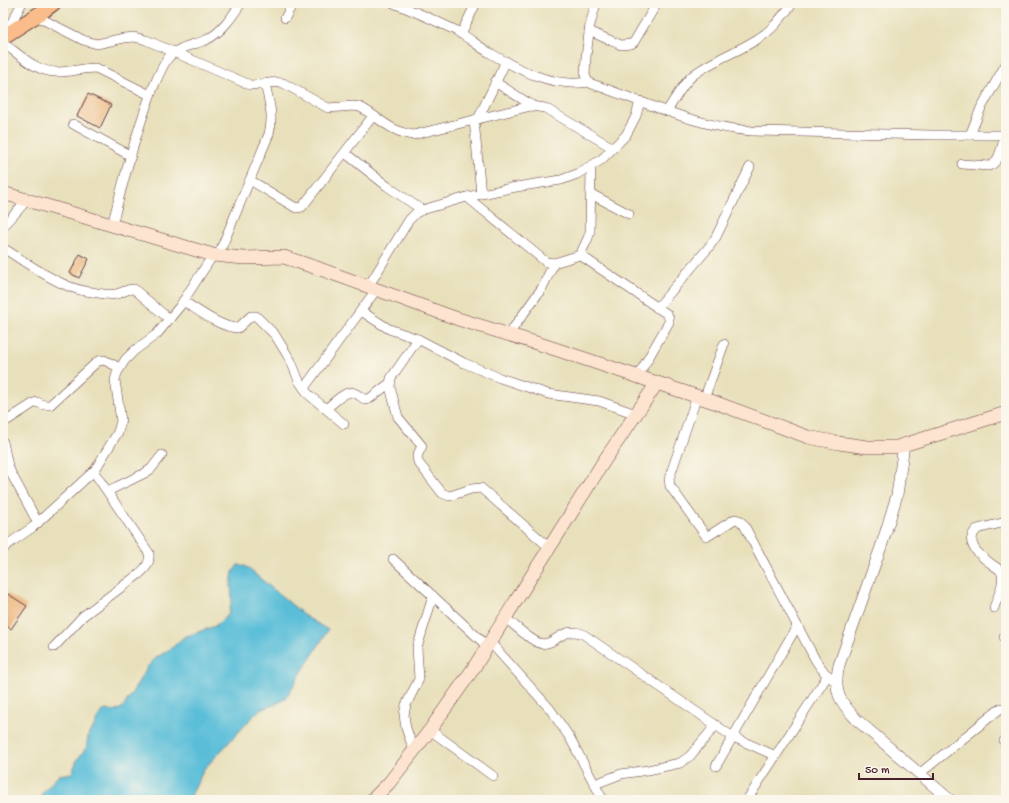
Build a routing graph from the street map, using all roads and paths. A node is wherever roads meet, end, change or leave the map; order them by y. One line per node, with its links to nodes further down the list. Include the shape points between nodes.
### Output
1 (22, 3): 14 (street)
2 (54, 3): 10 (main road)
3 (241, 3): 15 (street, via 217,33)
4 (293, 3): 11 (street)
5 (393, 3): 13 (street)
6 (476, 3): 13 (street)
7 (596, 3): 12 (street)
8 (657, 3): 12 (street, via 634,42 630,44 621,45)
9 (793, 3): 24 (street, via 760,38 692,76)
10 (36, 16): 14 (main road); 15 (street, via 83,40 97,44 134,37)
11 (285, 18)
12 (589, 31): 19 (street, via 585,75)
13 (461, 34): 16 (street)
14 (4, 38): 21 (street, via 41,69 60,72 96,68)
15 (174, 53): 20 (street, via 250,85); 21 (street, via 169,56)
16 (506, 61): 18 (street); 19 (street, via 550,80 564,83)
17 (1006, 64): 28 (street, via 981,108)
18 (495, 82): 23 (street); 26 (street)
19 (588, 82): 22 (street)
20 (265, 84): 25 (street, via 283,83 328,108 360,106); 36 (street, via 272,124)
21 (150, 95): 32 (street)
22 (640, 101): 24 (street); 30 (street, via 636,116 626,134)
23 (533, 106): 26 (street); 30 (street, via 545,108)
24 (667, 111): 28 (street, via 730,129)
25 (374, 116): 26 (street, via 393,130 413,135); 31 (street)
26 (476, 119): 38 (street)
27 (73, 124): 32 (street)
28 (970, 135): 29 (street)
29 (1005, 135): 33 (street, via 998,158 993,165)
30 (613, 148): 34 (street)
31 (345, 152): 36 (street, via 299,208); 42 (street)
32 (131, 156): 44 (street)
33 (962, 164)
34 (592, 166): 38 (street, via 561,180); 39 (street)
35 (750, 167): 52 (street, via 716,237)
36 (250, 180): 47 (street)
37 (3, 193): 41 (main road)
38 (481, 194): 40 (street)
39 (591, 194): 43 (street); 48 (street, via 590,232)
40 (467, 197): 42 (street); 49 (street, via 546,262)
41 (27, 200): 44 (main road); 45 (street)
42 (422, 210): 50 (street, via 409,220)
43 (629, 214)
44 (112, 225): 47 (main road)
45 (3, 227)
46 (3, 248): 54 (street, via 59,282 83,291 115,294 134,289)
47 (216, 255): 50 (main road, via 244,258 284,257); 51 (street)
48 (580, 255): 49 (street); 52 (street)
49 (554, 263): 55 (street, via 542,288)
50 (372, 288): 53 (street); 55 (main road, via 458,319)
51 (183, 302): 54 (street); 62 (street, via 233,328 238,328 251,316 256,316 275,335)
52 (657, 308): 59 (street, via 667,314 669,322)
53 (361, 311): 56 (street, via 390,329); 62 (street)
54 (169, 319): 58 (street, via 156,334 130,355)
55 (509, 334): 59 (main road)
56 (418, 339): 60 (street); 66 (street, via 500,378 548,394 598,401)
57 (724, 344): 63 (street)
58 (120, 368): 67 (street, via 104,360 98,361 50,405 34,403); 72 (street, via 115,380 121,421 108,452)
59 (638, 376): 61 (main road)
60 (390, 383): 64 (street, via 369,399 350,392); 76 (street, via 398,417 422,446 417,456 418,462 442,493 449,496 481,488)
61 (657, 383): 63 (main road); 66 (main road)
62 (304, 388): 64 (street)
63 (701, 397): 70 (main road, via 808,437 867,447); 82 (street, via 671,473 670,486 706,536 735,519 744,525)
64 (326, 409): 68 (street)
65 (1006, 413): 70 (main road)
66 (636, 414): 76 (main road)
67 (3, 423)
68 (344, 424)
69 (3, 442): 75 (street, via 10,471)
70 (904, 444): 85 (street, via 897,495 882,544 839,666)
71 (162, 455): 73 (street, via 145,473)
72 (94, 472): 73 (street); 75 (street)
73 (108, 491): 84 (street, via 149,553 150,560 139,574 83,616)
74 (1006, 522): 80 (street, via 978,529 972,537 975,550 1002,573 1002,584)
75 (38, 523): 77 (street)
76 (550, 548): 81 (main road)
77 (3, 550)
78 (393, 559): 79 (street)
79 (434, 596): 83 (street); 90 (street, via 417,648 419,679 404,715)
80 (994, 608)
81 (505, 618): 83 (main road); 87 (street, via 539,643 548,643 562,634 576,631)
82 (797, 626): 85 (street, via 816,661); 89 (street)
83 (488, 644): 88 (main road); 95 (street, via 550,709)
84 (54, 647)
85 (832, 679): 91 (street); 93 (street, via 837,694 848,711)
86 (1001, 708): 93 (street)
87 (716, 725): 89 (street); 95 (street, via 690,756 680,763 622,774)
88 (430, 730): 90 (main road); 94 (street)
89 (733, 737): 91 (street); 92 (street)
90 (414, 751): 96 (main road)
91 (776, 756): 98 (street)
92 (716, 766)
93 (919, 774): 99 (street)
94 (493, 776)
95 (602, 781): 97 (street)
96 (372, 800)
97 (603, 800)
98 (747, 800)
99 (950, 800)

